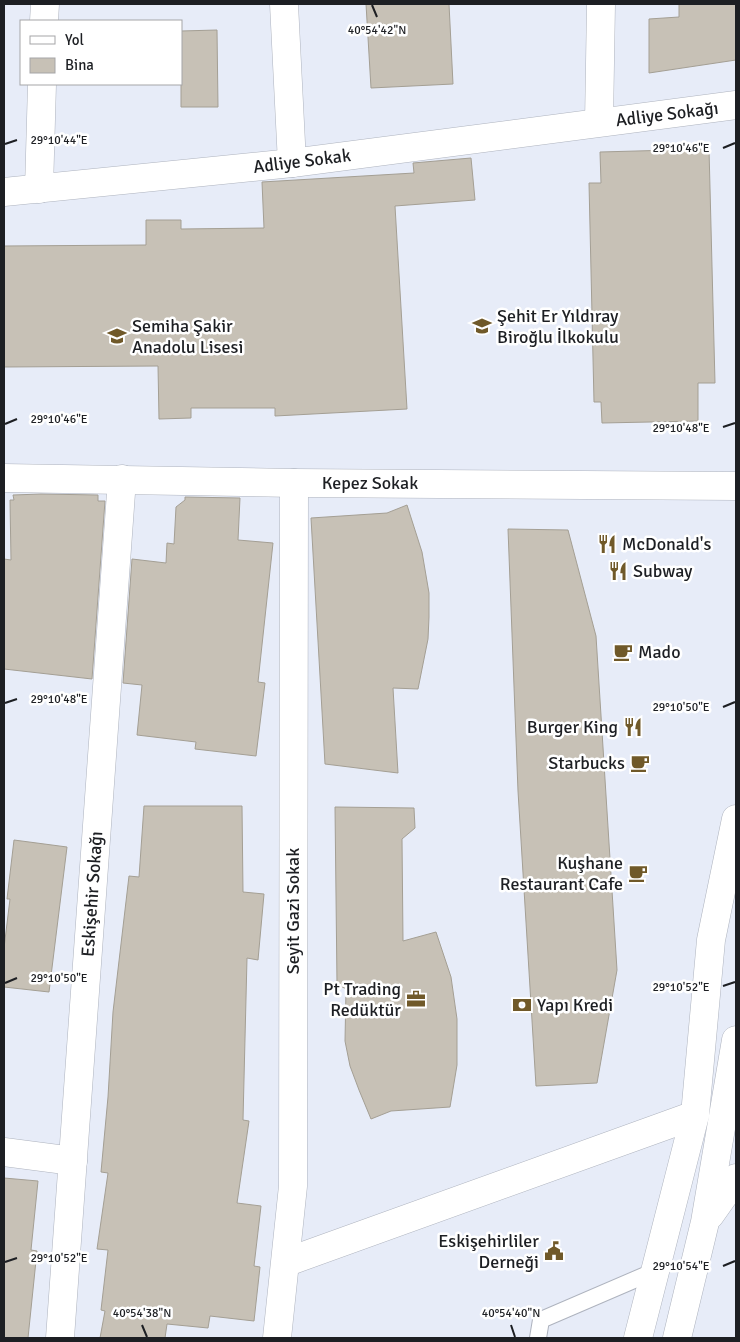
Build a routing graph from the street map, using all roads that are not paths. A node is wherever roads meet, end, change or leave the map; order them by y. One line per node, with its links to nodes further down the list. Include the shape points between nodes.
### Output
1 (45, 4): 4 (street)
2 (284, 4): 8 (street)
3 (601, 4): 7 (street)
4 (44, 20)
5 (42, 85): 9 (street)
6 (736, 105): 7 (street, Adliye Sokağı)
7 (599, 122): 8 (street, Adliye Sokak)
8 (292, 163): 9 (street, Adliye Sokak)
9 (40, 189): 10 (street, Adliye Sokak)
10 (4, 192)
11 (4, 478): 12 (street, Kepez Sokak)
12 (122, 479): 13 (street, Kepez Sokak); 20 (street, Eskişehir Sokağı)
13 (294, 483): 14 (street, Kepez Sokak); 23 (street, Seyit Gazi Sokak, via 293,1186)
14 (736, 486)
15 (736, 819): 18 (street, via 711,940)
16 (736, 1040): 17 (street)
17 (734, 1067): 18 (street); 22 (street)
18 (695, 1115): 23 (street); 24 (street)
19 (4, 1152): 20 (street)
20 (73, 1161): 25 (street, Eskişehir Sokağı)
21 (736, 1178): 22 (street)
22 (705, 1222): 29 (street)
23 (287, 1262): 26 (street, Seyit Gazi Sokak)
24 (655, 1271): 27 (lane, via 541,1320); 28 (street)
25 (60, 1338)
26 (277, 1338)
27 (538, 1338)
28 (638, 1338)
29 (677, 1338)

